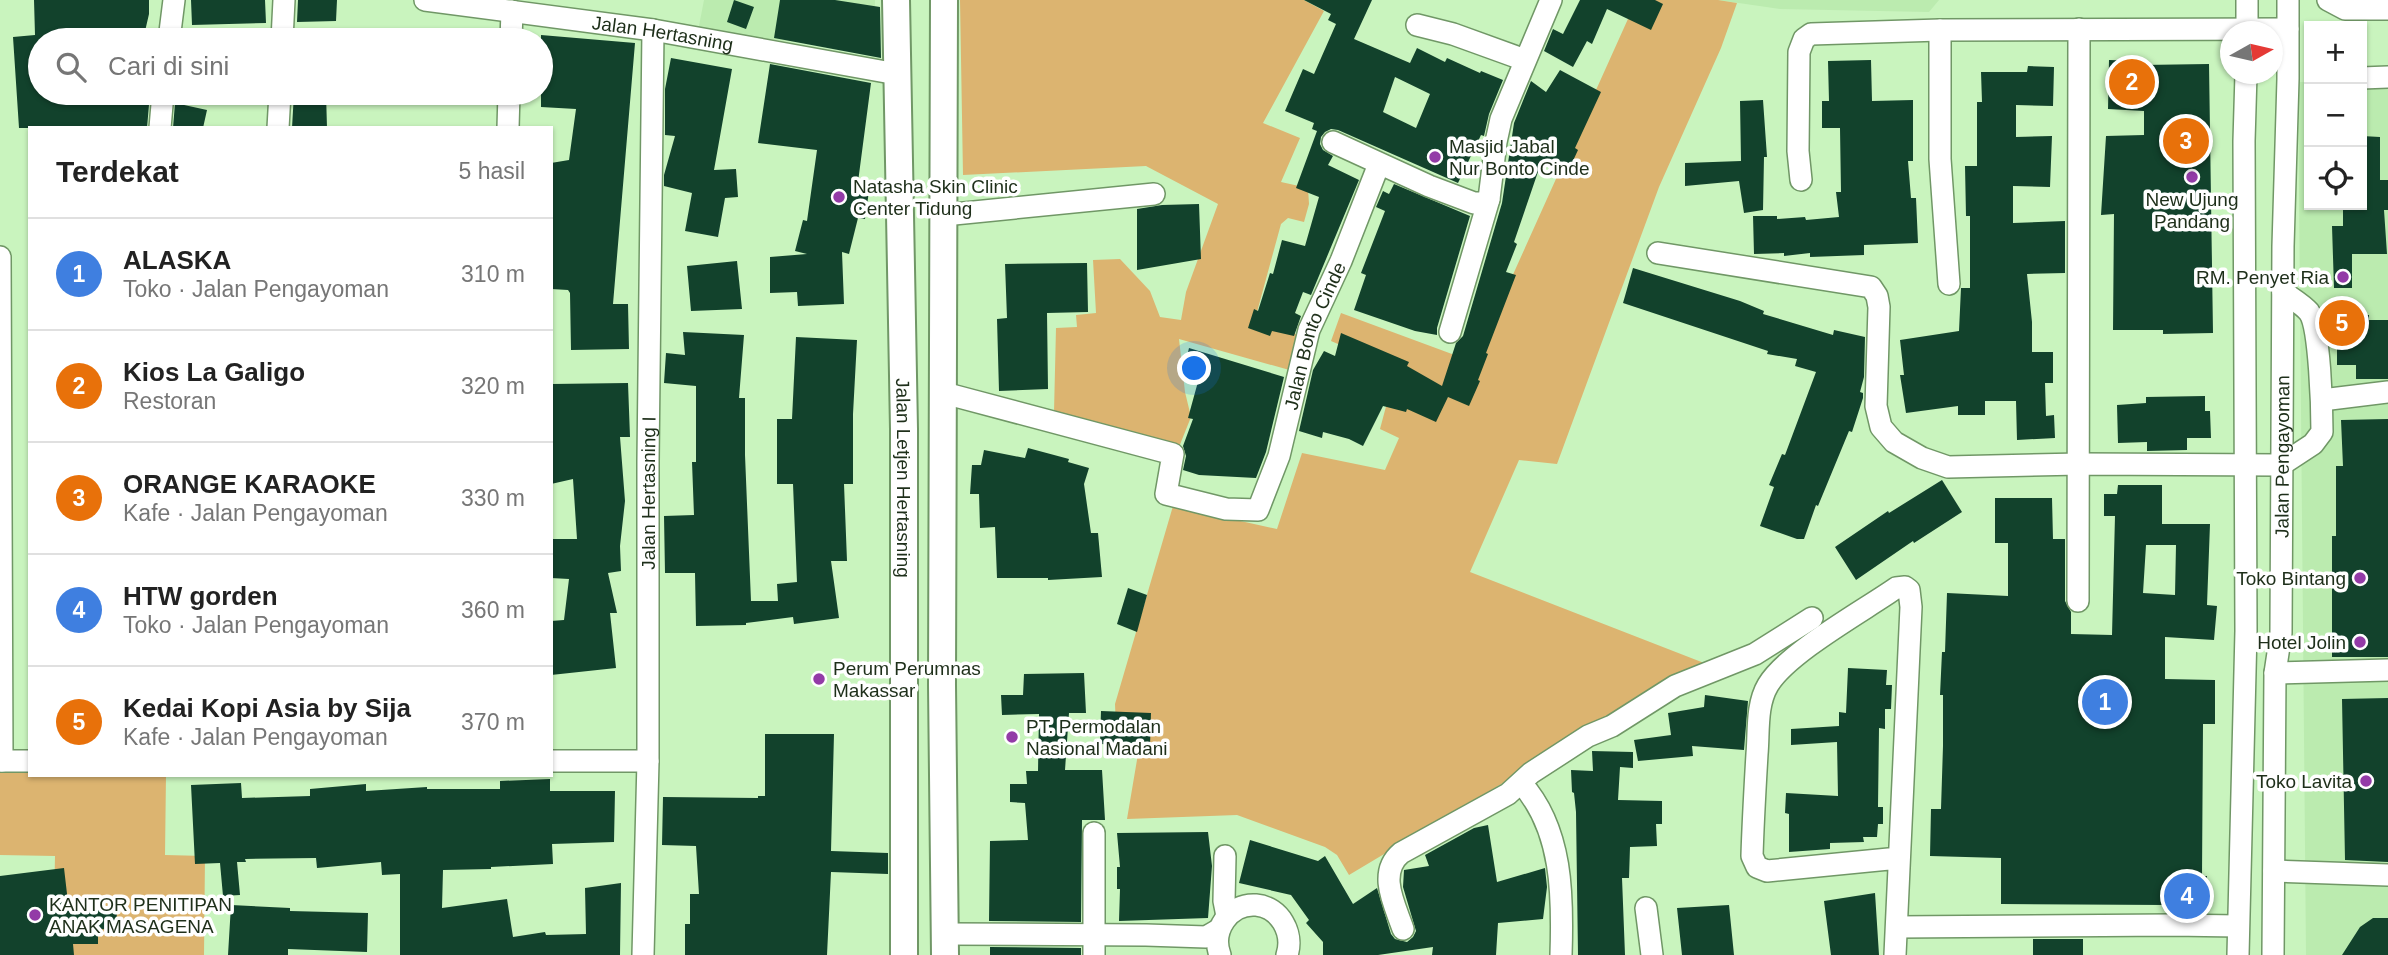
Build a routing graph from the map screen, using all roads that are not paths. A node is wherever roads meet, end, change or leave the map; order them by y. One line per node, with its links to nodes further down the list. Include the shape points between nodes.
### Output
1 (174, 0): 14 (street)
2 (284, 0): 15 (street)
3 (425, 0): 11 (street, Jalan Hertasning)
4 (896, 0): 24 (main road, Jalan Letjen Hertasning)
5 (944, 0): 40 (main road)
6 (1551, 0): 23 (street)
7 (2247, 0): 12 (street)
8 (2288, 0): 19 (street, Jalan Pengayoman)
9 (2328, 0): 10 (street, via 2344,9)
10 (2388, 9)
11 (512, 11): 16 (street); 20 (street, Jalan Hertasning)
12 (2247, 21)
13 (1417, 25): 23 (street)
14 (170, 28)
15 (283, 28)
16 (511, 28)
17 (2079, 29): 21 (street); 22 (street); 51 (street)
18 (2283, 29): 19 (street)
19 (2288, 29): 27 (street, Jalan Pengayoman)
20 (653, 30): 24 (street, Jalan Hertasning); 63 (street, Jalan Hertasning I)
21 (1940, 30): 37 (street, via 1822,32 1804,39 1797,87); 43 (street, via 1940,159)
22 (2220, 30)
23 (1525, 60): 39 (street, via 1501,119)
24 (897, 74): 59 (main road, Jalan Letjen Hertasning, via 904,429)
25 (2388, 77): 26 (street)
26 (2367, 78)
27 (2299, 79): 44 (street, Jalan Pengayoman)
28 (2246, 84): 52 (street, Jalan Pengayoman)
29 (162, 105): 32 (street)
30 (279, 105): 33 (street)
31 (509, 105): 34 (street)
32 (160, 126)
33 (278, 126)
34 (508, 126)
35 (1333, 142): 36 (street)
36 (1379, 163): 39 (street, via 1474,203); 49 (street, Jalan Bonto Cinde, via 1309,330 1279,456 1258,510 1226,509 1166,494 1173,454)
37 (1801, 180)
38 (1154, 194): 40 (street)
39 (1489, 199): 45 (street)
40 (944, 215): 49 (main road)
41 (1658, 253): 51 (street, via 1871,287 1879,307 1877,406 1881,427 1894,442 1922,458 1948,467)
42 (0, 257): 60 (street)
43 (1949, 284)
44 (2283, 292): 46 (street, Jalan Pengayoman); 47 (street, via 2312,318)
45 (1450, 332)
46 (2283, 364): 47 (street); 53 (street, Jalan Pengayoman)
47 (2319, 365): 50 (street)
48 (2388, 391): 50 (street)
49 (944, 393): 58 (main road)
50 (2322, 400): 53 (street, via 2318,439)
51 (2080, 464): 52 (street); 54 (street)
52 (2245, 465): 53 (street); 72 (street, Jalan Pengayoman, via 2246,631)
53 (2281, 465): 57 (street, Jalan Pengayoman, via 2281,633)
54 (2078, 601)
55 (1812, 618): 64 (street, via 1755,654 1675,686 1558,754)
56 (2388, 670): 57 (street)
57 (2275, 673): 68 (street, Jalan Pengayoman)
58 (942, 685): 59 (main road); 75 (main road)
59 (903, 687): 78 (main road, Jalan Letjen Hertasning)
60 (1, 761): 61 (street)
61 (28, 761)
62 (553, 761): 63 (street)
63 (648, 761): 77 (street, Jalan Hertasning I)
64 (1521, 783): 74 (street, via 1393,860 1388,880); 81 (street, via 1535,801 1558,864)
65 (1094, 833): 76 (street)
66 (1225, 856): 71 (street)
67 (1899, 858): 67 (street, via 1767,871 1757,867 1752,856 1759,721 1768,685 1803,651 1896,588 1905,587 1911,607); 73 (street)
68 (2274, 871): 69 (street); 85 (street, Jalan Pengayoman)
69 (2388, 875)
70 (1646, 908): 82 (street)
71 (1223, 923): 76 (street, via 1206,937); 79 (street, via 1217,939); 80 (street, via 1241,907 1272,910 1288,930)
72 (2238, 926): 73 (street); 84 (street, Jalan Pengayoman)
73 (1897, 927): 83 (street)
74 (1403, 929)
75 (945, 944): 76 (street)
76 (1094, 945)
77 (643, 955)
78 (904, 955)
79 (1220, 955)
80 (1287, 955)
81 (1562, 955)
82 (1652, 955)
83 (1895, 955)
84 (2238, 955)
85 (2273, 955)

